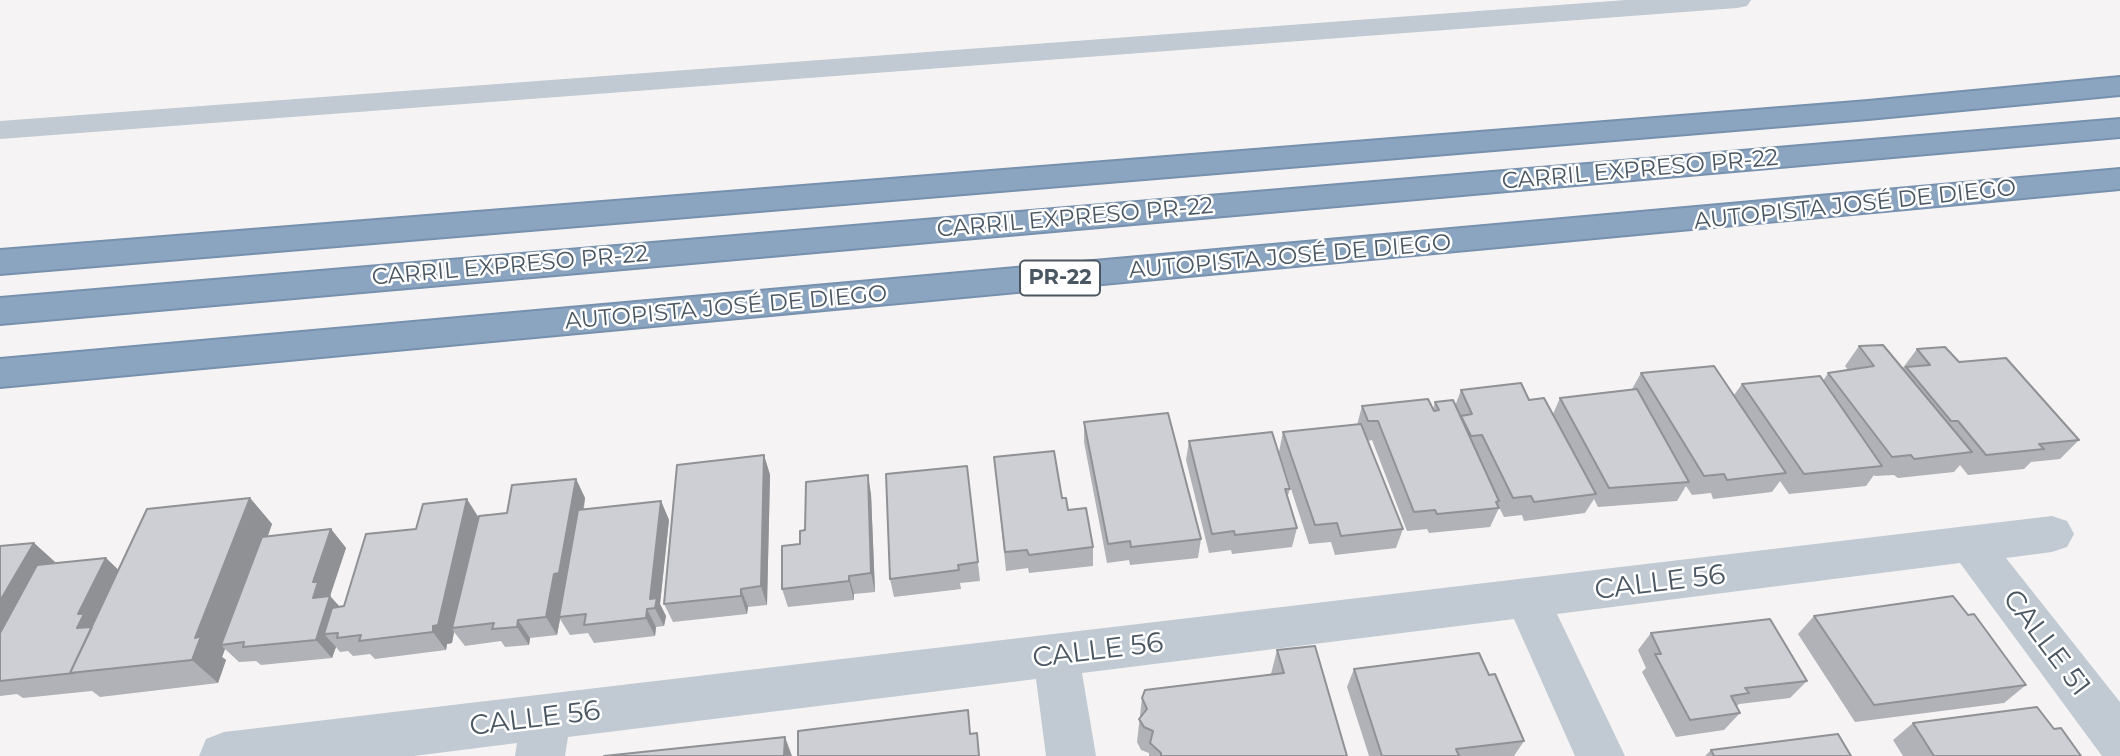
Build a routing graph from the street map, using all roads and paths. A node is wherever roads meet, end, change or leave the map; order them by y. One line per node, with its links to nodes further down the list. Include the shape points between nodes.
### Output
1 (1737, 0): 4 (street)
2 (2120, 86): 6 (highway)
3 (2120, 128): 7 (highway, CARRIL EXPRESO PR-22)
4 (0, 130)
5 (2120, 179): 8 (highway, AUTOPISTA JOSÉ DE DIEGO / PR-22)
6 (0, 262)
7 (10, 309)
8 (0, 373)
9 (2052, 534): 10 (street, CALLE 56)
10 (1971, 545): 11 (street, CALLE 56); 14 (street, CALLE 51)
11 (1528, 600): 12 (street, CALLE 56); 17 (street)
12 (1056, 656): 13 (street, CALLE 56); 16 (street)
13 (543, 737): 15 (street, CALLE 56)
14 (2120, 740)
15 (224, 756)
16 (1071, 756)
17 (1600, 756)

